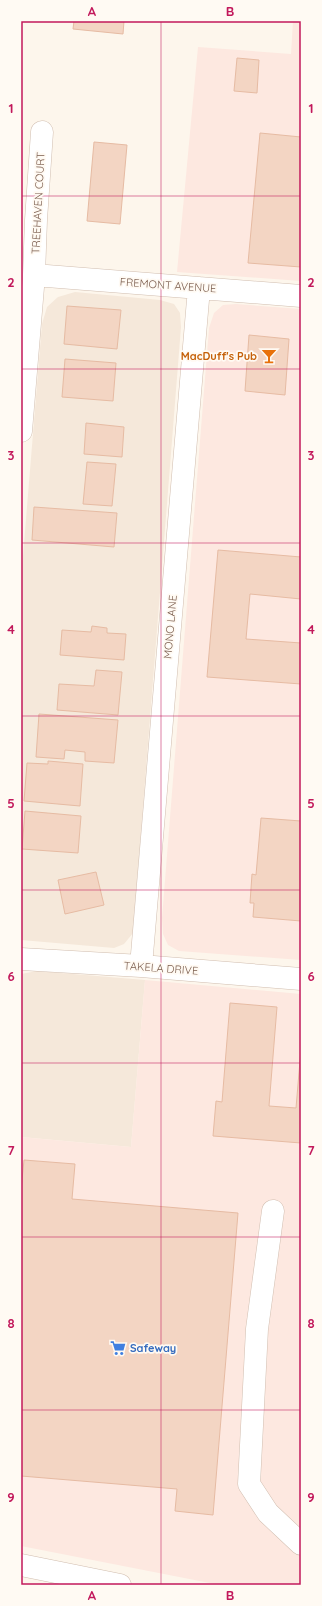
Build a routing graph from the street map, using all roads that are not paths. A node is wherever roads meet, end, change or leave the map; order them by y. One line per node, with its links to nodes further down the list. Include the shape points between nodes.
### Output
1 (42, 132): 2 (street, TREEHAVEN COURT)
2 (34, 275): 3 (street, FREMONT AVENUE); 5 (street, TREEHAVEN COURT)
3 (199, 288): 4 (street, FREMONT AVENUE); 7 (street, MONO LANE)
4 (301, 296)
5 (21, 430)
6 (21, 959): 7 (street, TAKELA DRIVE)
7 (141, 966): 8 (street, TAKELA DRIVE)
8 (301, 979)
9 (273, 1211): 10 (street, via 257,1329 249,1484 268,1513)
10 (301, 1544)
11 (21, 1565): 12 (street)
12 (120, 1585)

